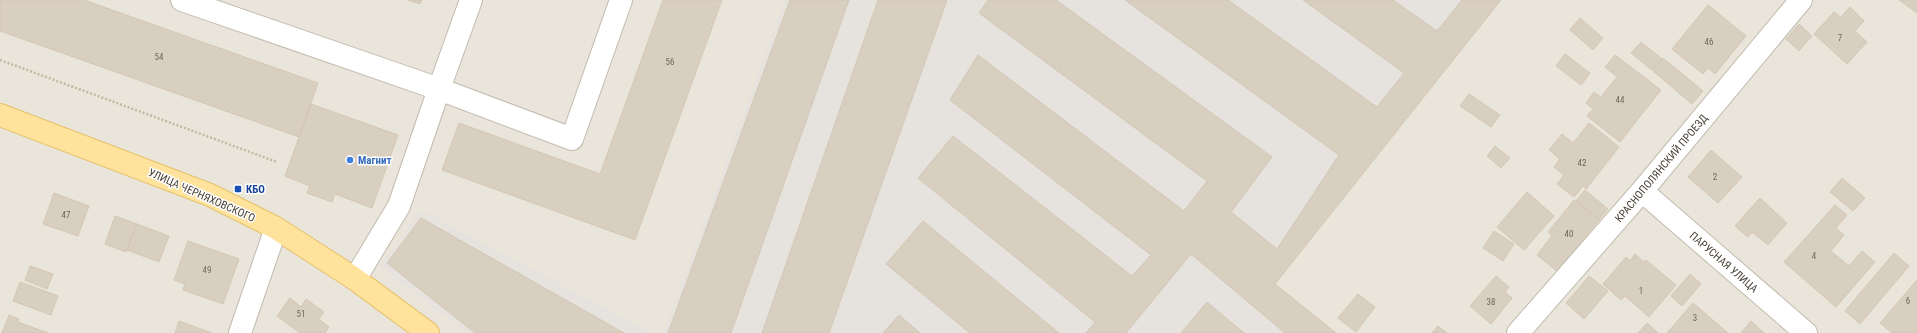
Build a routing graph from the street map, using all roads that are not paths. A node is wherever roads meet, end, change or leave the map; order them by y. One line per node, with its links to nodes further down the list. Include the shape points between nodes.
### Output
1 (182, 0): 5 (street)
2 (471, 0): 5 (street)
3 (621, 0): 5 (street, via 572,139)
4 (1801, 0): 7 (street, КРАСНОПОЛЯНСКИЙ ПРОЕЗД)
5 (438, 89): 9 (street, via 399,206)
6 (0, 115): 8 (main road, УЛИЦА ЧЕРНЯХОВСКОГО, via 210,195)
7 (1642, 191): 12 (street, КРАСНОПОЛЯНСКИЙ ПРОЕЗД); 13 (street, ПАРУСНАЯ УЛИЦА)
8 (276, 228): 9 (main road, УЛИЦА ЧЕРНЯХОВСКОГО); 10 (street)
9 (355, 279): 11 (main road, УЛИЦА ЧЕРНЯХОВСКОГО)
10 (240, 333)
11 (428, 333)
12 (1518, 333)
13 (1806, 333)

